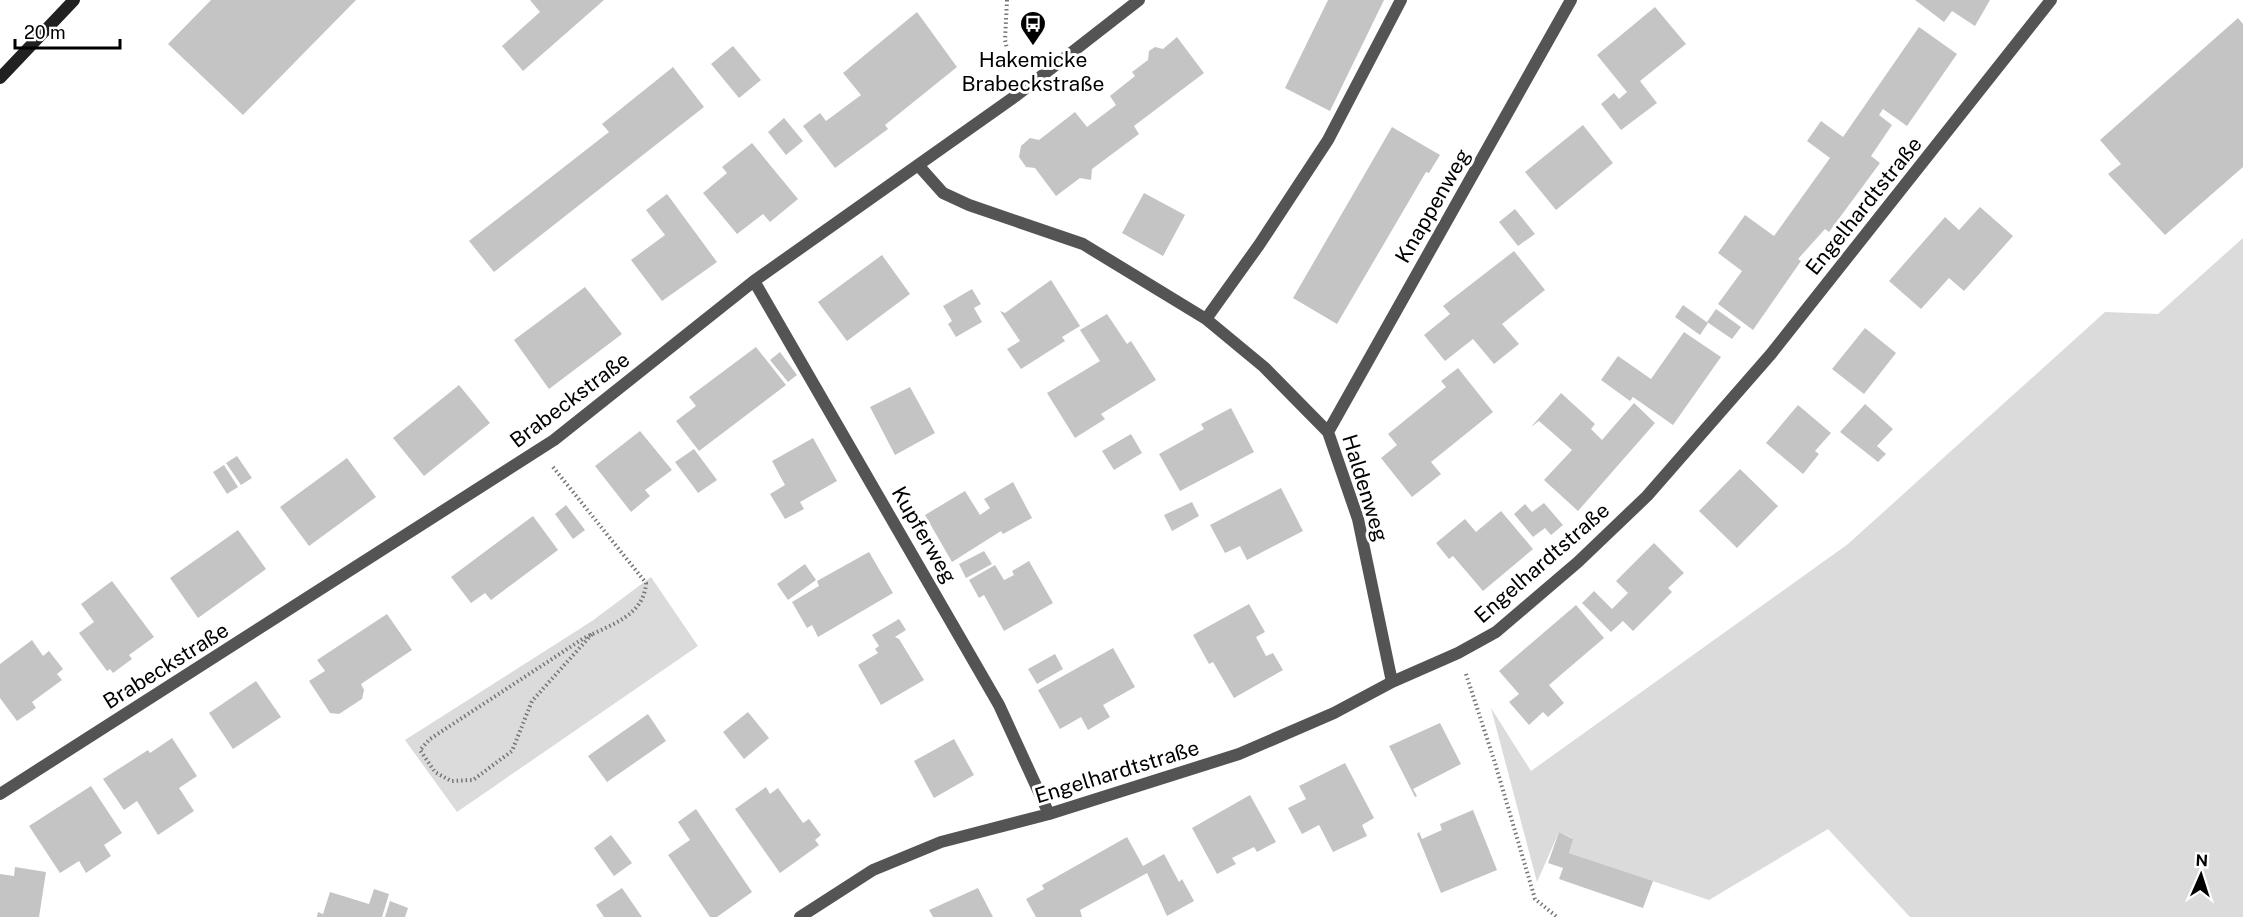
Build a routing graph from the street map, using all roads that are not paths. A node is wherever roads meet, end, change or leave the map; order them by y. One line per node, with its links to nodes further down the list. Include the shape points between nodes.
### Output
1 (74, 0): 6 (street)
2 (1139, 0): 7 (street, Brabeckstraße, via 1017,95)
3 (1401, 0): 9 (street, via 1328,140)
4 (1571, 0): 10 (street, Knappenweg)
5 (2051, 0): 11 (street, Engelhardtstraße, via 1771,354 1647,496 1496,632)
6 (0, 78)
7 (918, 165): 8 (street, Brabeckstraße); 9 (street, Haldenweg, via 943,193 1083,244)
8 (754, 281): 12 (street, Brabeckstraße, via 540,450); 13 (street, Kupferweg, via 999,705)
9 (1206, 320): 10 (street, Haldenweg, via 1264,367)
10 (1328, 432): 11 (street, Haldenweg, via 1358,519)
11 (1392, 682): 13 (street, Engelhardtstraße, via 1334,713 1239,754)
12 (0, 794)
13 (1049, 814): 14 (street, Engelhardtstraße, via 941,842 873,870)
14 (800, 917)

